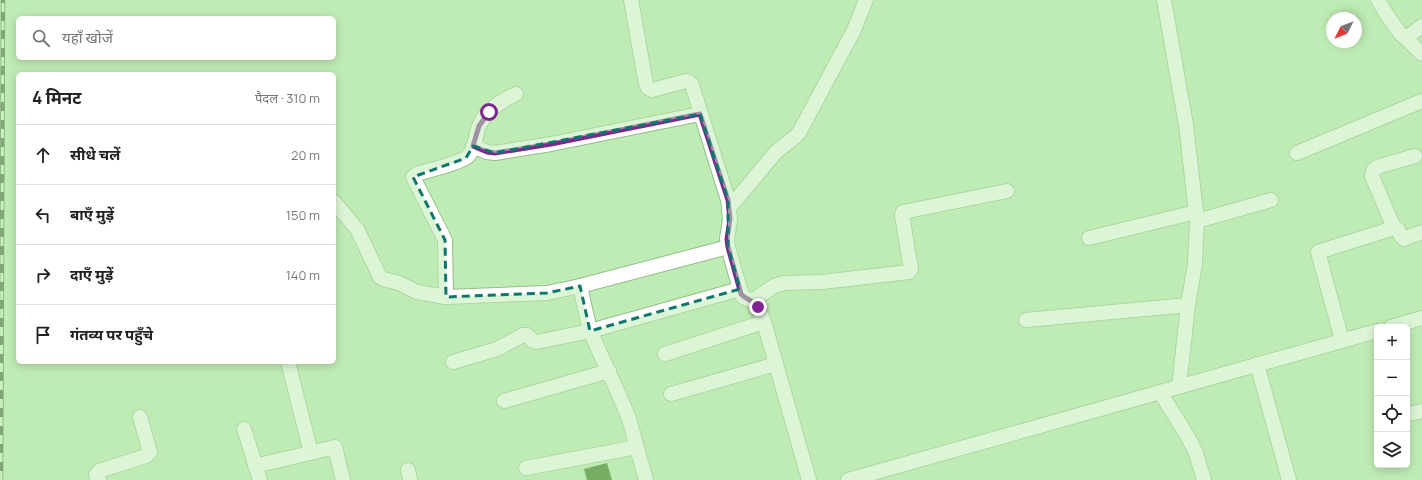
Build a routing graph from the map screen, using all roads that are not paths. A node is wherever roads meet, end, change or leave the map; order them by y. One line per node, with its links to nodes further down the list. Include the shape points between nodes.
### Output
1 (631, 0): 10 (street, via 648,88 652,90 689,82)
2 (866, 0): 17 (street, via 854,30 800,131 776,152)
3 (1164, 0): 18 (street, via 1186,125)
4 (1378, 0): 6 (street, via 1399,32)
5 (1422, 26): 6 (street)
6 (1406, 38): 7 (street)
7 (1422, 54)
8 (516, 94): 11 (street, via 485,116)
9 (1422, 101): 12 (street)
10 (700, 114): 11 (street, via 495,153); 17 (street)
11 (473, 146): 25 (street, via 466,158 413,177 445,240)
12 (1296, 153)
13 (1415, 156): 19 (street, via 1380,166 1373,171 1372,176)
14 (1007, 191): 26 (street, via 903,212 909,272 822,282 784,283 774,286)
15 (1271, 200): 18 (street)
16 (336, 204): 25 (street, via 357,229 380,277 417,292)
17 (729, 208): 22 (street)
18 (1197, 217): 21 (street); 27 (street, via 1195,264)
19 (1394, 228): 20 (street, via 1398,229 1404,239); 34 (street, via 1318,252)
20 (1422, 232)
21 (1089, 238)
22 (728, 247): 23 (street); 24 (street)
23 (580, 286): 25 (street, via 547,293); 32 (street)
24 (740, 289): 26 (street, via 743,297); 32 (street)
25 (446, 297)
26 (752, 301): 30 (street, via 758,307)
27 (1188, 305): 29 (street); 41 (street)
28 (1422, 318): 31 (street)
29 (1026, 320)
30 (764, 322): 35 (street); 38 (street)
31 (1401, 324)
32 (590, 331): 36 (street, via 537,342 523,335 497,349); 40 (street)
33 (1374, 332): 34 (street)
34 (1342, 340): 39 (street)
35 (665, 354)
36 (453, 362)
37 (289, 364): 50 (street)
38 (776, 364): 43 (street); 57 (street)
39 (1257, 364): 41 (street); 60 (street)
40 (609, 371): 44 (street); 49 (street, via 629,419)
41 (1179, 387): 42 (street)
42 (1160, 392): 58 (street); 59 (street, via 1196,452)
43 (671, 394)
44 (504, 401)
45 (1422, 412): 46 (street)
46 (1410, 414)
47 (140, 417): 53 (street, via 149,454 101,469 96,475)
48 (244, 429): 51 (street)
49 (637, 447): 52 (street); 56 (street)
50 (311, 453): 51 (street); 55 (street, via 335,447)
51 (256, 466): 54 (street)
52 (526, 468)
53 (98, 480)
54 (260, 480)
55 (343, 480)
56 (646, 480)
57 (809, 480)
58 (848, 480)
59 (1204, 480)
60 (1289, 480)

